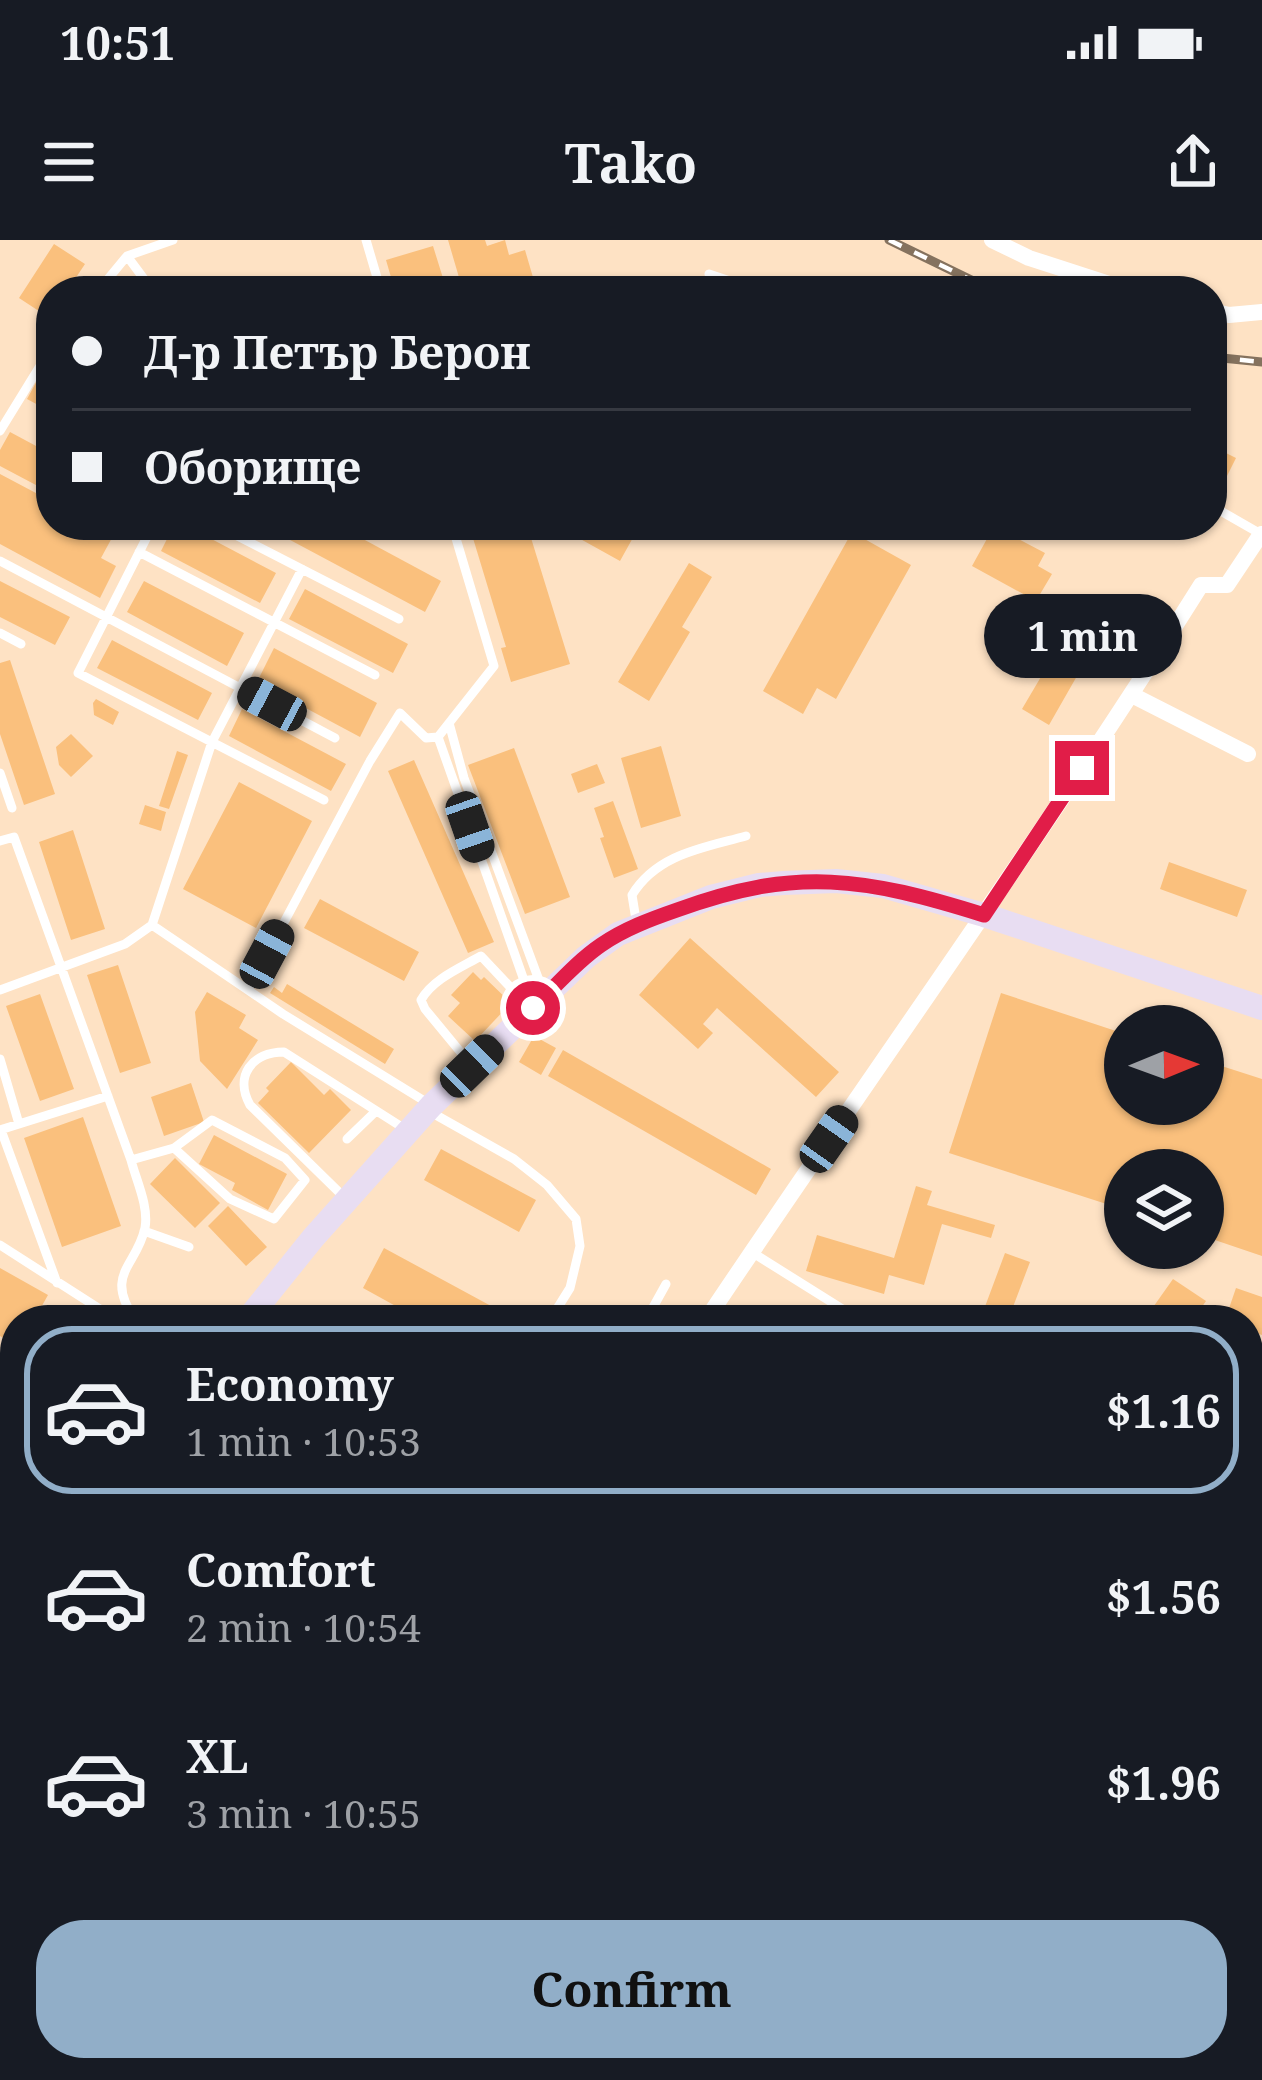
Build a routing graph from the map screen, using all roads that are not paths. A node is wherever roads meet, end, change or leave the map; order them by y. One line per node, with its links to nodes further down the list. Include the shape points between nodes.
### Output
1 (173, 240): 4 (lane)
2 (366, 240): 8 (lane)
3 (992, 240): 10 (street)
4 (128, 256): 6 (lane); 7 (lane)
5 (709, 274): 9 (lane)
6 (111, 276)
7 (142, 276)
8 (377, 276)
9 (715, 276)
10 (1085, 276)
11 (1262, 312): 12 (street)
12 (1227, 315)
13 (36, 372): 14 (lane)
14 (0, 431)
15 (1227, 514): 16 (lane)
16 (1261, 533): 30 (street, via 1227,585 1201,585)
17 (145, 540): 20 (lane)
18 (245, 540): 22 (lane)
19 (456, 540): 31 (lane, via 494,666)
20 (139, 552): 23 (lane); 25 (lane)
21 (0, 561): 23 (lane)
22 (302, 569): 24 (lane); 25 (lane)
23 (106, 617): 29 (lane); 34 (lane, via 78,673)
24 (399, 619)
25 (274, 622): 28 (lane); 29 (lane)
26 (0, 633): 27 (lane)
27 (20, 644)
28 (375, 675)
29 (240, 688): 33 (lane); 34 (lane)
30 (1132, 694): 35 (street); 41 (street)
31 (448, 723): 32 (lane); 47 (lane)
32 (437, 736): 46 (lane, via 426,738 400,713); 47 (lane)
33 (335, 738)
34 (212, 742): 37 (lane); 42 (lane)
35 (1248, 754)
36 (0, 773): 38 (lane)
37 (324, 800)
38 (12, 808)
39 (746, 836): 43 (lane, via 651,870 632,895)
40 (0, 841): 44 (lane, via 14,838)
41 (984, 915): 43 (street, via 836,880 759,885); 48 (street); 64 (street)
42 (152, 925): 44 (lane); 46 (lane)
43 (637, 926): 47 (street, via 599,946)
44 (62, 967): 45 (lane); 51 (lane)
45 (0, 990)
46 (248, 990): 52 (lane)
47 (537, 1005): 50 (street); 50 (lane, via 481,956 424,993 425,1010)
48 (1262, 1008)
49 (0, 1059): 54 (lane)
50 (472, 1066): 52 (street)
51 (108, 1096): 54 (lane); 59 (lane)
52 (429, 1108): 56 (street); 70 (lane, via 514,1160 576,1219 580,1246)
53 (376, 1111): 56 (lane); 57 (lane); 60 (lane, via 284,1052 256,1058 245,1072 250,1105)
54 (20, 1124): 55 (lane)
55 (1, 1130): 65 (lane)
56 (408, 1132): 60 (street)
57 (347, 1139)
58 (174, 1148): 58 (lane, via 230,1199 274,1220 305,1180 285,1158 212,1120); 59 (lane)
59 (130, 1160): 61 (lane)
60 (346, 1200): 69 (street)
61 (144, 1231): 63 (lane); 68 (lane, via 122,1284)
62 (0, 1245): 65 (lane)
63 (189, 1247)
64 (751, 1252): 72 (street); 73 (lane)
65 (57, 1283): 67 (lane)
66 (666, 1284): 71 (lane)
67 (93, 1305)
68 (127, 1305)
69 (259, 1305)
70 (559, 1305)
71 (654, 1305)
72 (716, 1305)
73 (836, 1305)

